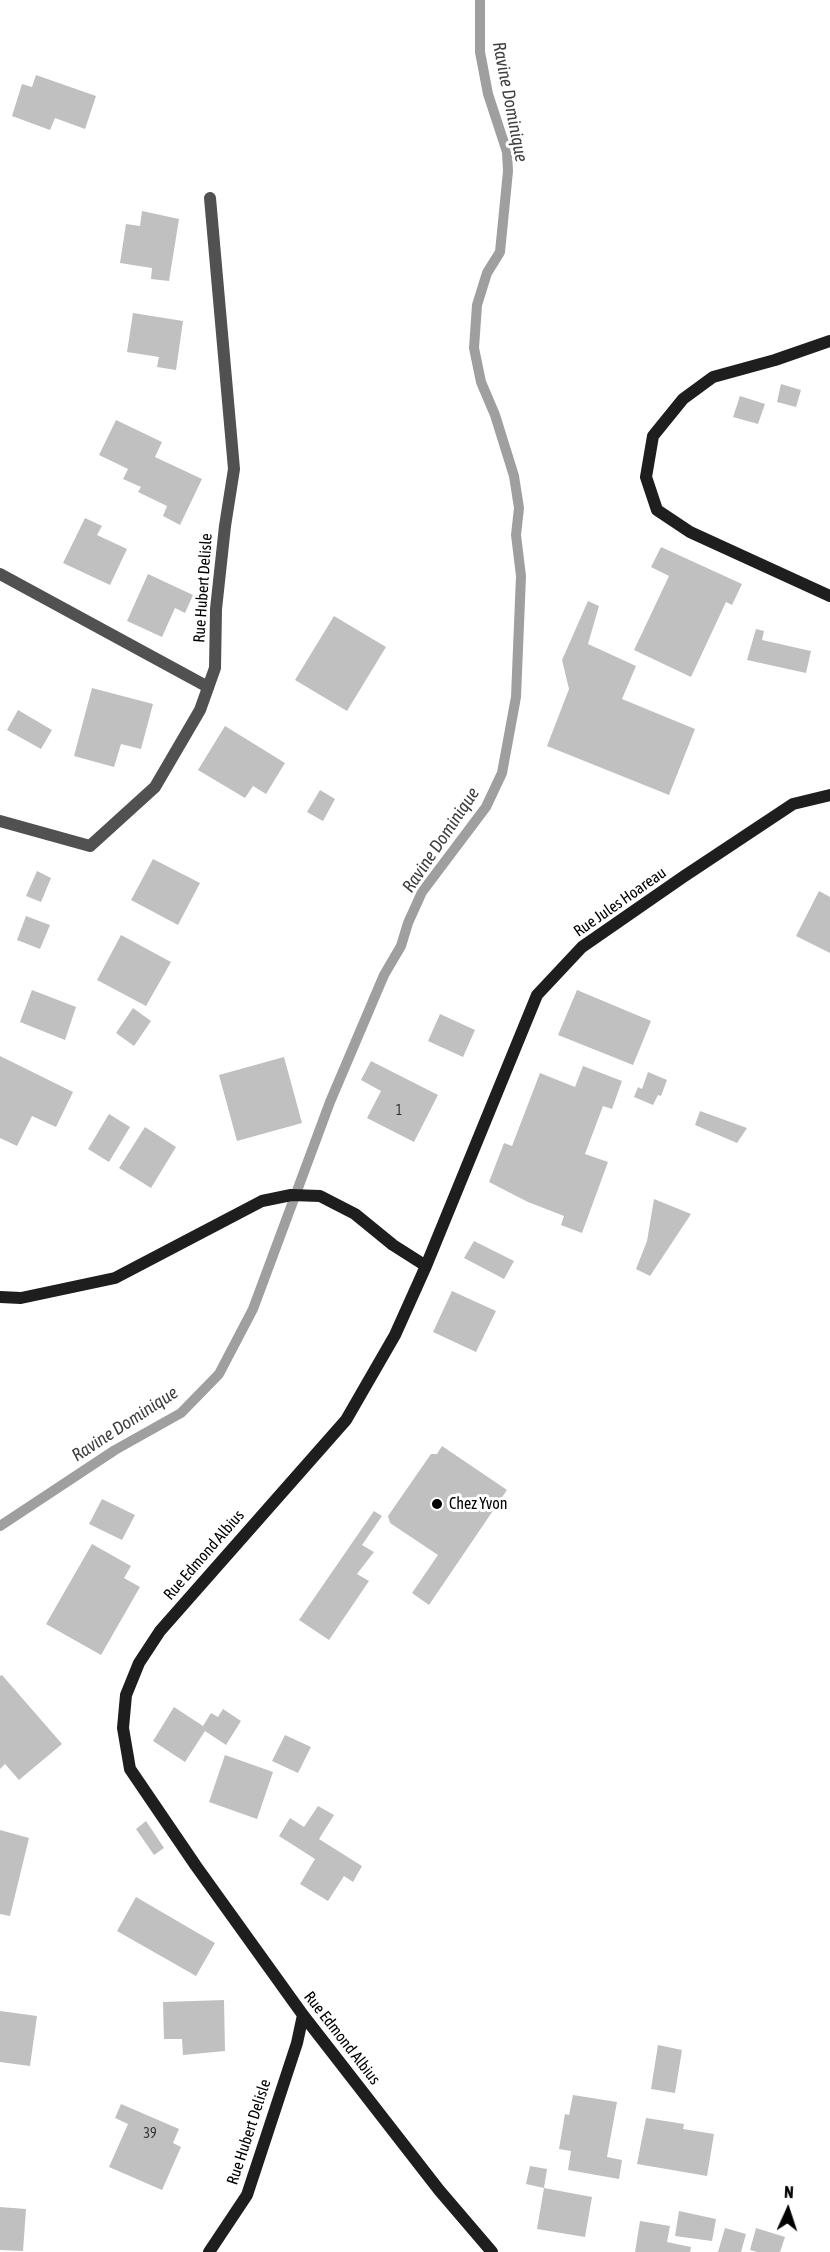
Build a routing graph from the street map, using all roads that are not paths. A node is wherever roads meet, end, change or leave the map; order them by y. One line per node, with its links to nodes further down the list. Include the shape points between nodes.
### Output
1 (210, 198): 5 (street, Rue Hubert Delisle, via 234,469 216,609 215,668)
2 (830, 341): 4 (main road, via 713,377 683,399 653,436 646,477 657,510 690,532)
3 (0, 574): 5 (street)
4 (830, 596)
5 (208, 687): 7 (street, Rue Hubert Delisle, via 200,710 155,787 90,846)
6 (830, 795): 8 (main road, Rue Jules Hoareau, via 793,804 683,877 582,947 537,994)
7 (0, 821)
8 (426, 1266): 9 (main road, via 355,1214 320,1196 291,1194 262,1201 115,1278 21,1298); 10 (main road, Rue Edmond Albius, via 395,1335 346,1420 160,1631 138,1663 126,1695 123,1728 130,1769)
9 (0, 1297)
10 (303, 2015): 11 (main road, Rue Hubert Delisle, via 246,2195); 12 (main road, Rue Edmond Albius)
11 (209, 2252)
12 (492, 2252)

